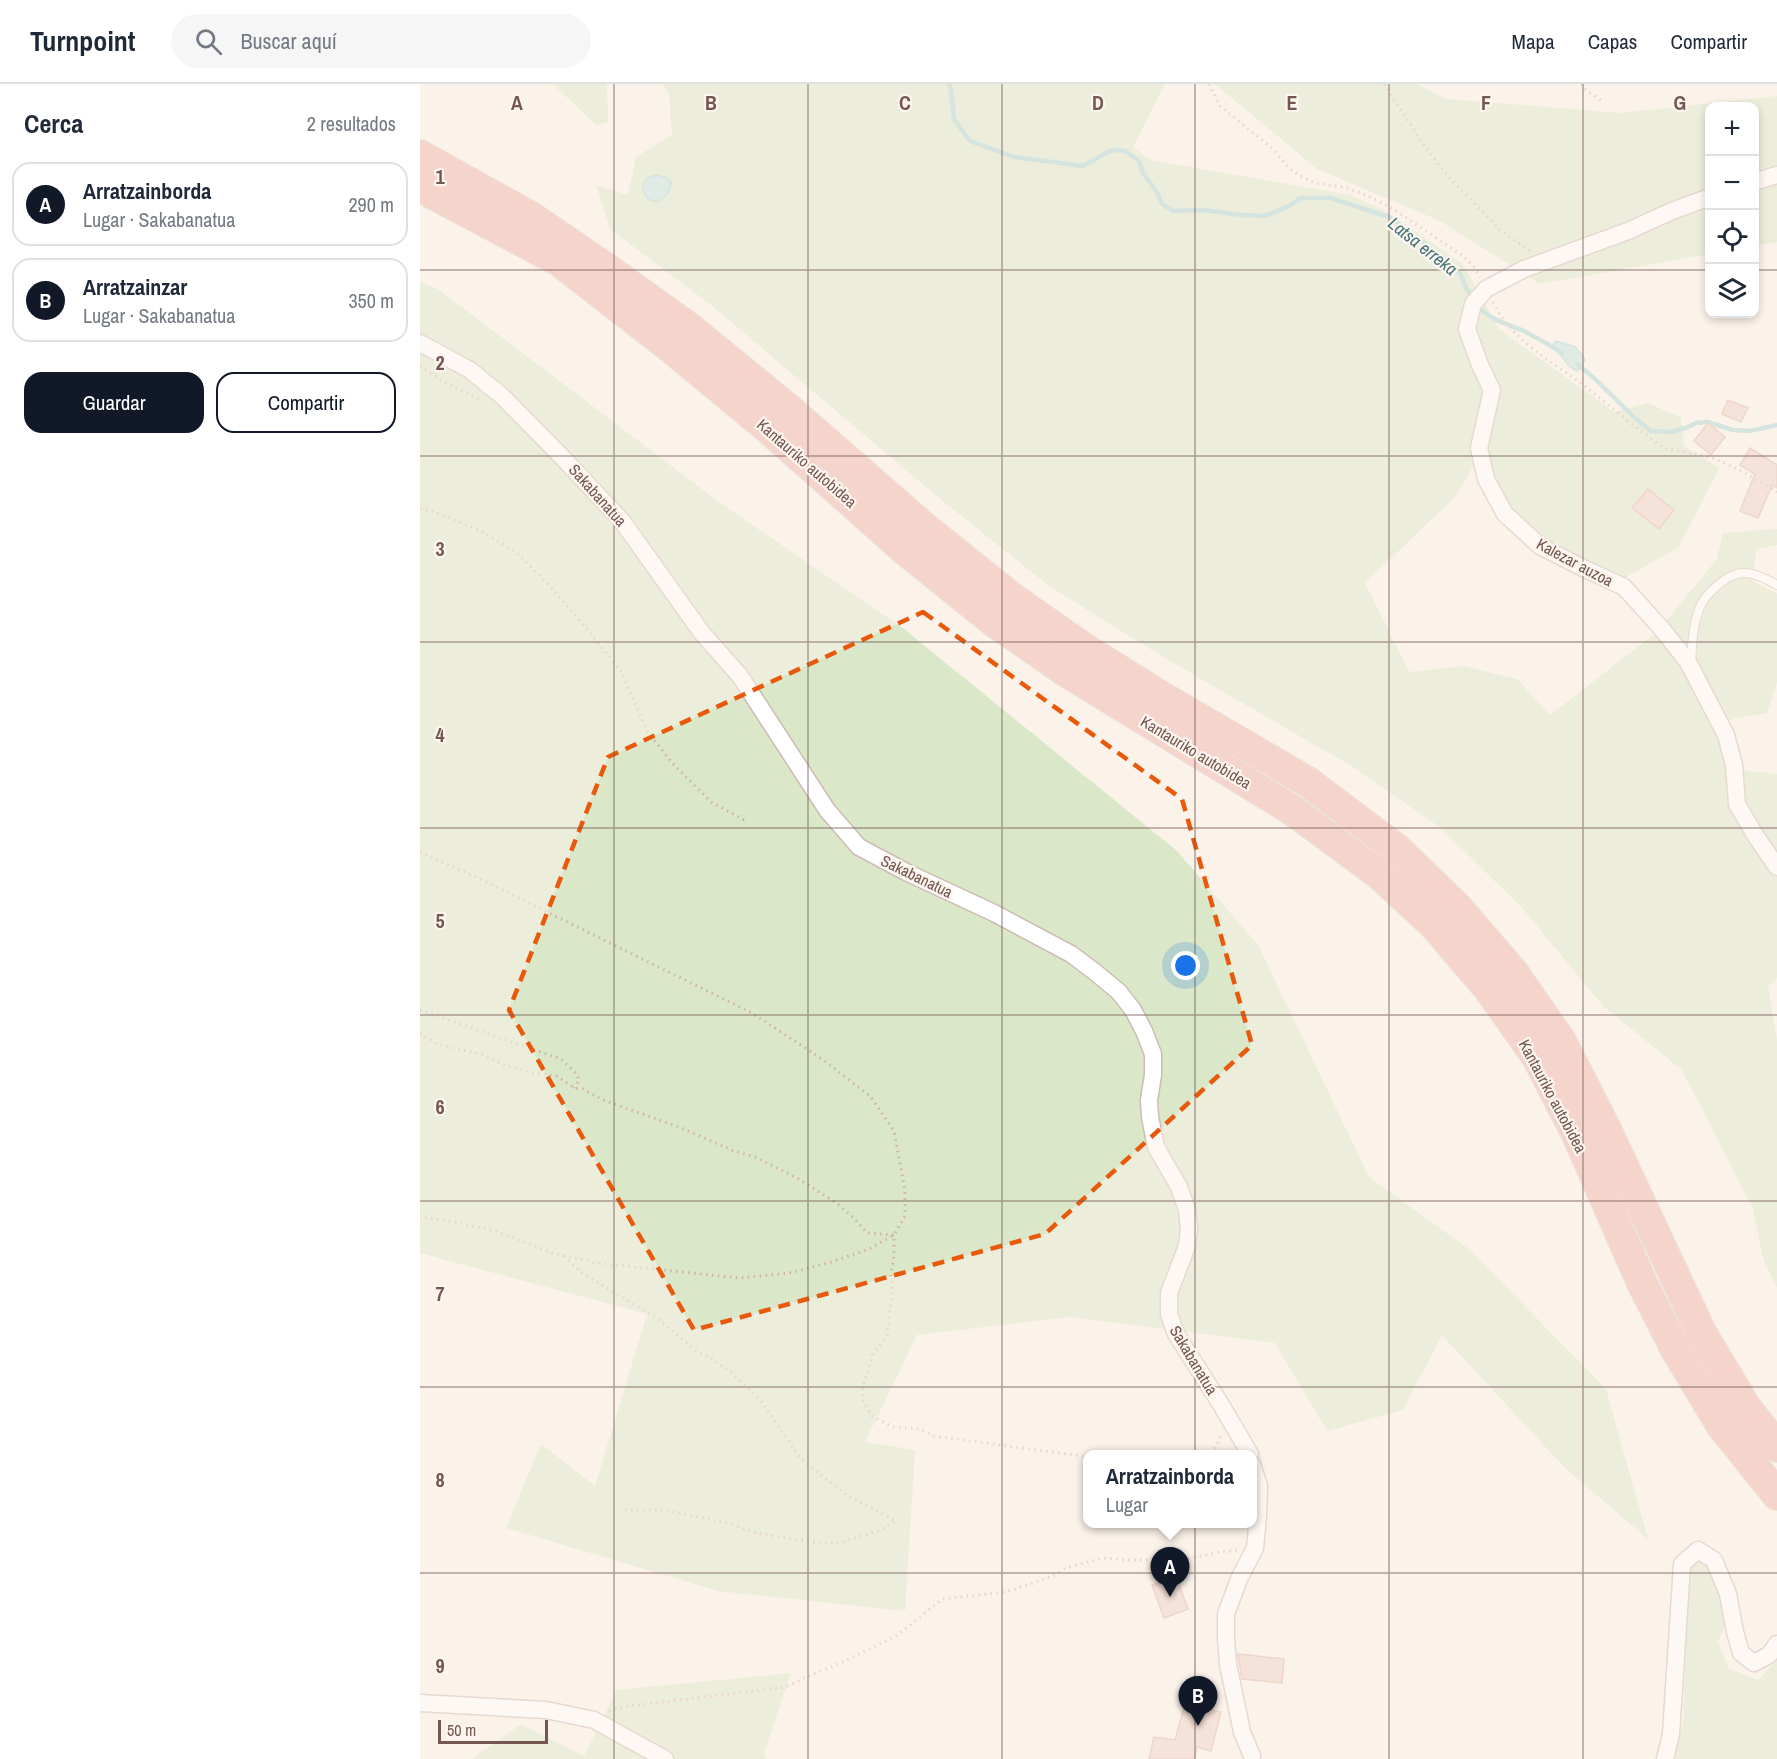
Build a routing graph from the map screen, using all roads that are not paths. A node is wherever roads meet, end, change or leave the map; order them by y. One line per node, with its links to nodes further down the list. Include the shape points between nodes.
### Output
1 (420, 155): 10 (highway, Kantauriko autobidea, via 531,217 691,329 1011,597 1159,695 1308,782 1397,849 1456,906 1512,972 1561,1041 1702,1334 1745,1406)
2 (1777, 175): 3 (street)
3 (1759, 181)
4 (420, 187): 13 (highway, Kantauriko autobidea, via 559,261 771,431 905,550 993,621 1094,690 1292,810 1379,874 1434,925 1488,988 1537,1057 1676,1350 1721,1425)
5 (1705, 199): 8 (street, Kalezar auzoa, via 1524,269 1486,289 1477,299 1467,329 1492,390 1479,448 1486,479 1505,514 1540,546 1624,587)
6 (420, 343): 11 (street, Sakabanatua, via 470,370 503,397 622,521 702,633 740,676 827,810 859,847 1071,954 1119,992 1133,1010 1153,1054 1149,1100 1156,1148 1179,1187 1187,1210 1187,1246 1169,1293 1169,1314 1176,1334)
7 (1777, 585): 8 (lane, via 1748,572 1735,573 1706,596 1697,620)
8 (1691, 666): 9 (street, Kalezar auzoa, via 1725,735 1734,765 1737,804)
9 (1777, 867)
10 (1777, 1447)
11 (1247, 1450)
12 (1257, 1482): 14 (street)
13 (1777, 1495)
14 (1257, 1527)
15 (1257, 1528): 18 (street, via 1255,1548 1226,1614 1228,1664 1242,1732)
16 (1777, 1644): 20 (street, via 1769,1655 1754,1664 1741,1653 1728,1594 1714,1560 1698,1550 1682,1564 1671,1734)
17 (420, 1703): 19 (street, via 546,1710 594,1720)
18 (1253, 1758)
19 (665, 1759)
20 (1665, 1759)

